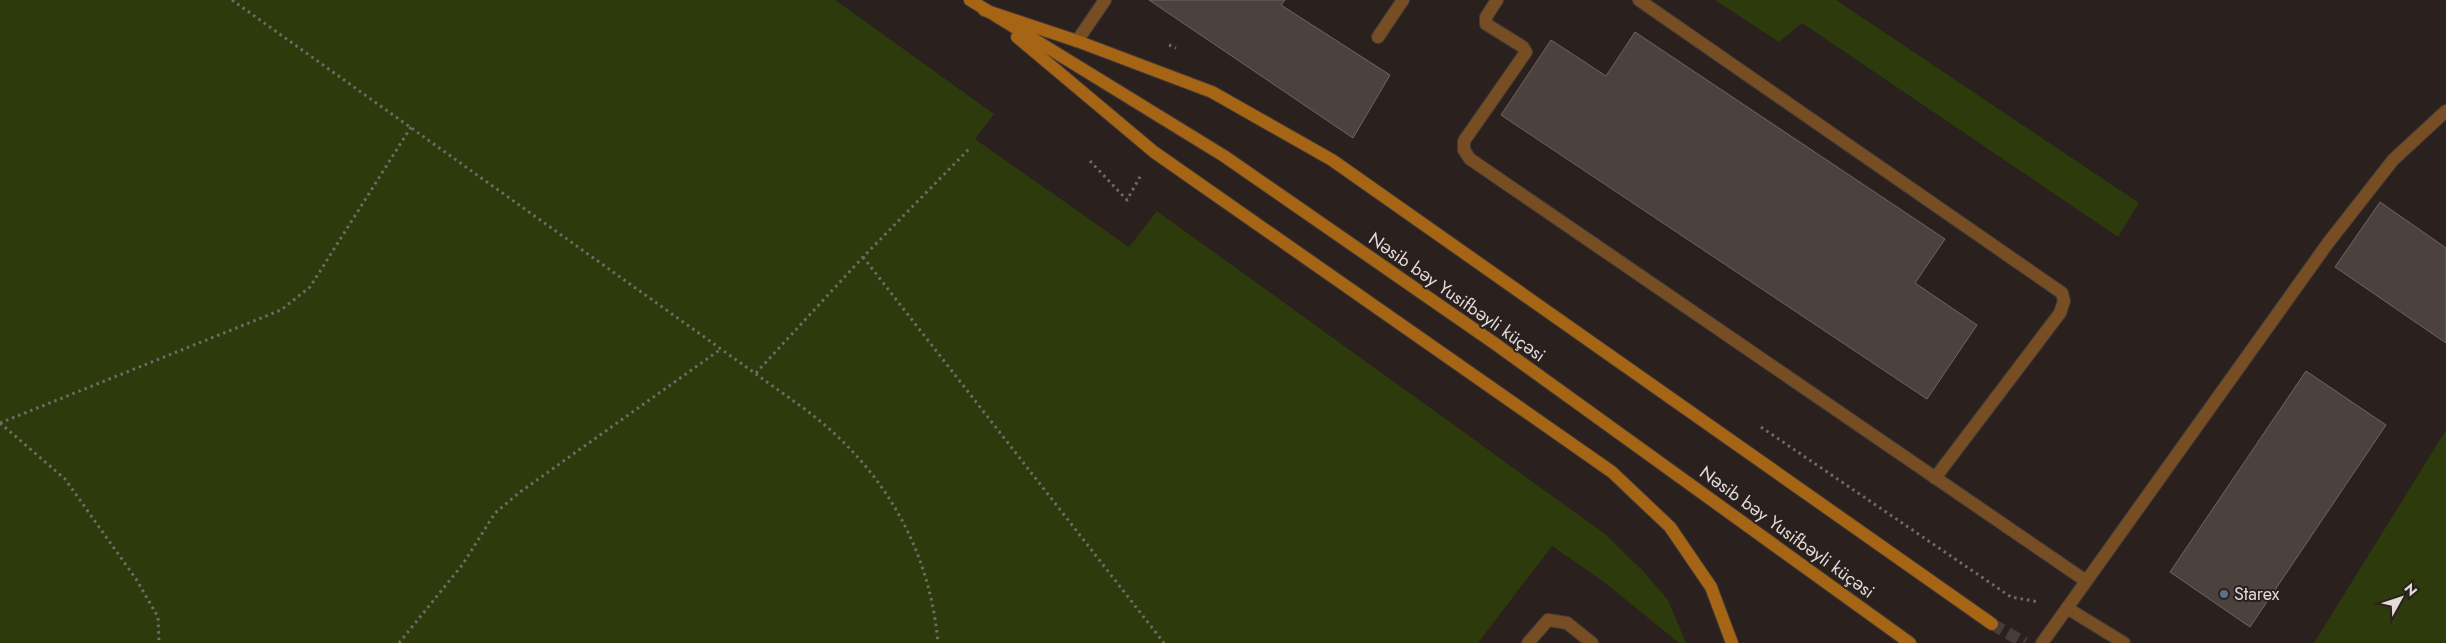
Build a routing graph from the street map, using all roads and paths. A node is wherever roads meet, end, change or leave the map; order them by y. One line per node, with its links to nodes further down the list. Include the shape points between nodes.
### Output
1 (232, 0): 11 (path)
2 (970, 0): 7 (main road, Nəsib bəy Yusifbəyli küçəsi)
3 (1106, 0): 9 (lane)
4 (1403, 0): 8 (lane)
5 (1498, 0): 19 (lane, via 1486,17 1486,24 1523,46 1526,52 1464,141 1464,150 1470,159)
6 (1639, 0): 19 (lane, via 2062,293 2064,301 2060,312)
7 (984, 10): 9 (main road); 29 (main road, via 1154,152 1612,472 1670,527 1710,587); 30 (main road, Nəsib bəy Yusifbəyli küçəsi, via 1224,156 1494,343)
8 (1378, 37)
9 (1076, 41): 22 (main road, via 1212,92 1332,160)
10 (2446, 111): 20 (lane, via 2393,160 2328,243)
11 (411, 127): 16 (path); 18 (path, via 310,287 281,310)
12 (969, 149): 15 (path)
13 (1090, 161): 14 (path)
14 (1127, 200)
15 (863, 257): 17 (path); 26 (path)
16 (720, 349): 17 (path); 24 (path, via 495,512 463,564)
17 (756, 374): 25 (path, via 837,436 880,482 915,544 936,621)
18 (0, 423): 23 (path, via 65,479 136,579 158,617)
19 (1935, 478): 20 (lane)
20 (2086, 581): 21 (lane)
21 (2067, 608): 31 (lane); 32 (lane)
22 (1992, 624)
23 (159, 643)
24 (399, 643)
25 (938, 643)
26 (1164, 643)
27 (1528, 643): 28 (lane, via 1548,620 1567,623)
28 (1592, 643)
29 (1732, 643)
30 (1910, 643)
31 (2042, 643)
32 (2124, 643)

